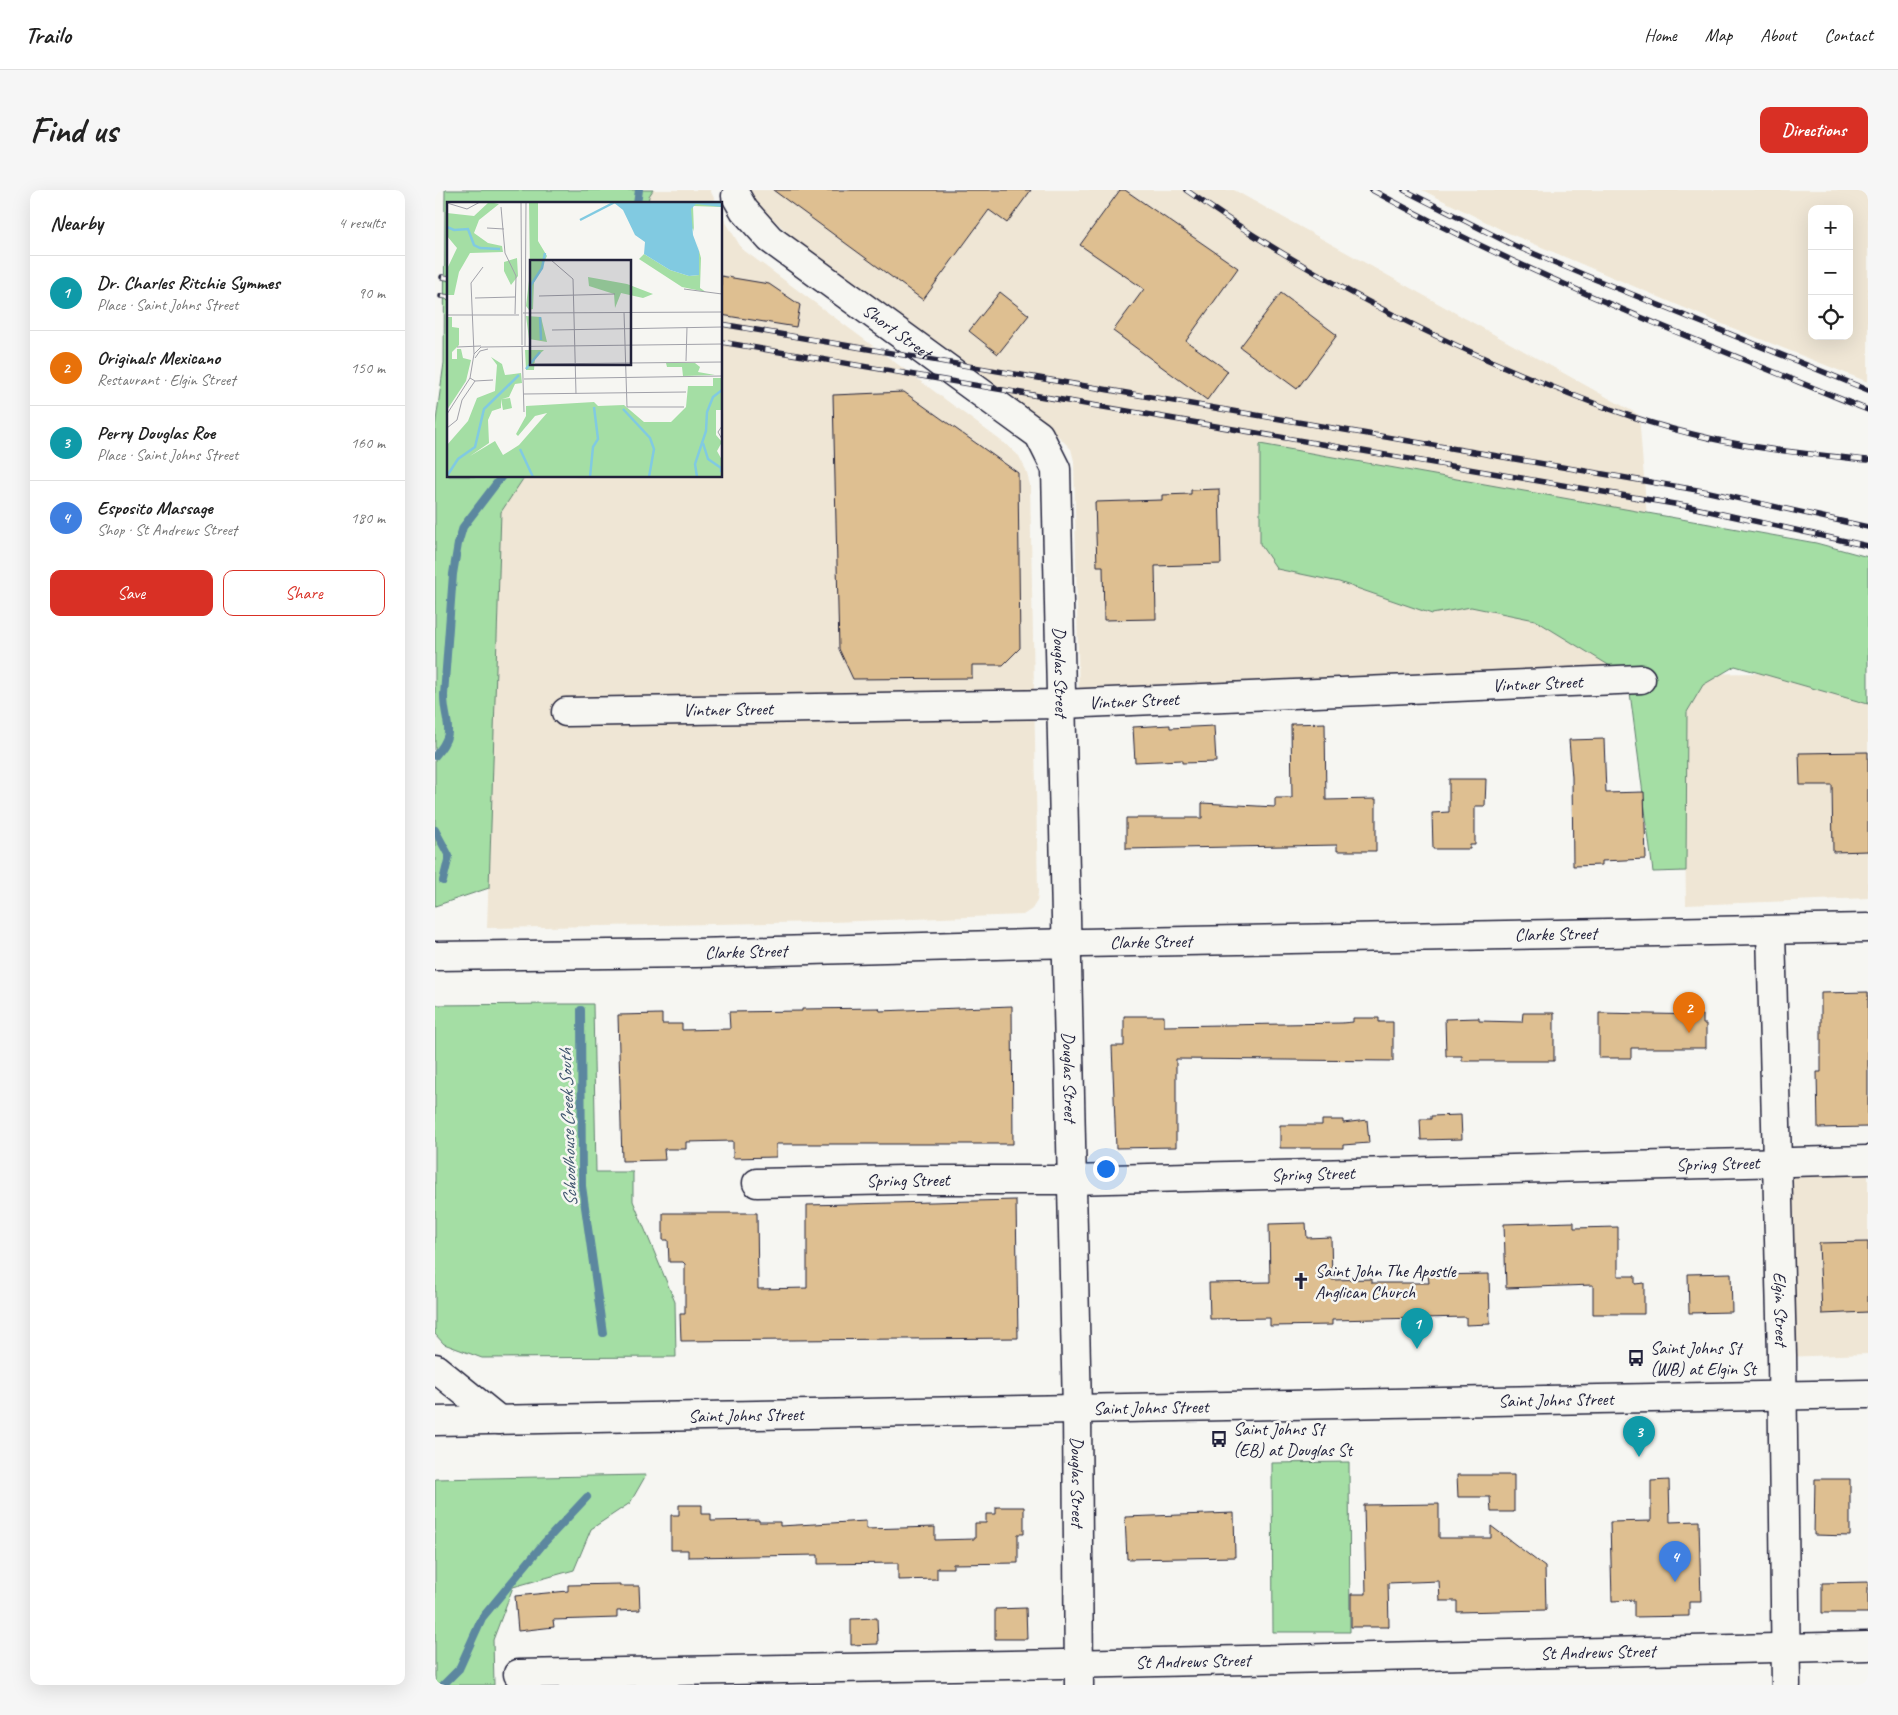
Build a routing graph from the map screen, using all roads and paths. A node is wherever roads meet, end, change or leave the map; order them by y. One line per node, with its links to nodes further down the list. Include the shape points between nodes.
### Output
1 (735, 196): 2 (street, Short Street, via 770,239 1039,435)
2 (1056, 469): 4 (street, Douglas Street)
3 (1641, 678): 4 (street, Vintner Street)
4 (1062, 704): 5 (street, Vintner Street); 9 (street, Douglas Street)
5 (566, 712)
6 (1868, 928): 7 (street, Clarke Street)
7 (1771, 931): 9 (street, Clarke Street); 13 (street, Elgin Street)
8 (435, 936): 11 (street)
9 (1066, 943): 11 (street, Clarke Street); 14 (street, Douglas Street)
10 (435, 956): 11 (street, Clarke Street)
11 (496, 956)
12 (1868, 1160): 13 (street, Spring Street)
13 (1777, 1162): 14 (street, Spring Street); 18 (street, Elgin Street)
14 (1071, 1180): 15 (street, Spring Street); 19 (street, Douglas Street)
15 (757, 1183)
16 (435, 1368): 20 (street)
17 (1868, 1394): 18 (street, Saint Johns Street)
18 (1782, 1396): 19 (street, Saint Johns Street); 23 (street, Elgin Street)
19 (1077, 1410): 20 (street, Saint Johns Street); 25 (street, Douglas Street)
20 (499, 1420): 21 (street, Saint Johns Street)
21 (435, 1421)
22 (1868, 1646): 23 (street, St Andrews Street)
23 (1786, 1647): 25 (street, St Andrews Street); 26 (street, Elgin Street)
24 (518, 1674): 25 (street, St Andrews Street)
25 (1079, 1674)
26 (1786, 1685)

